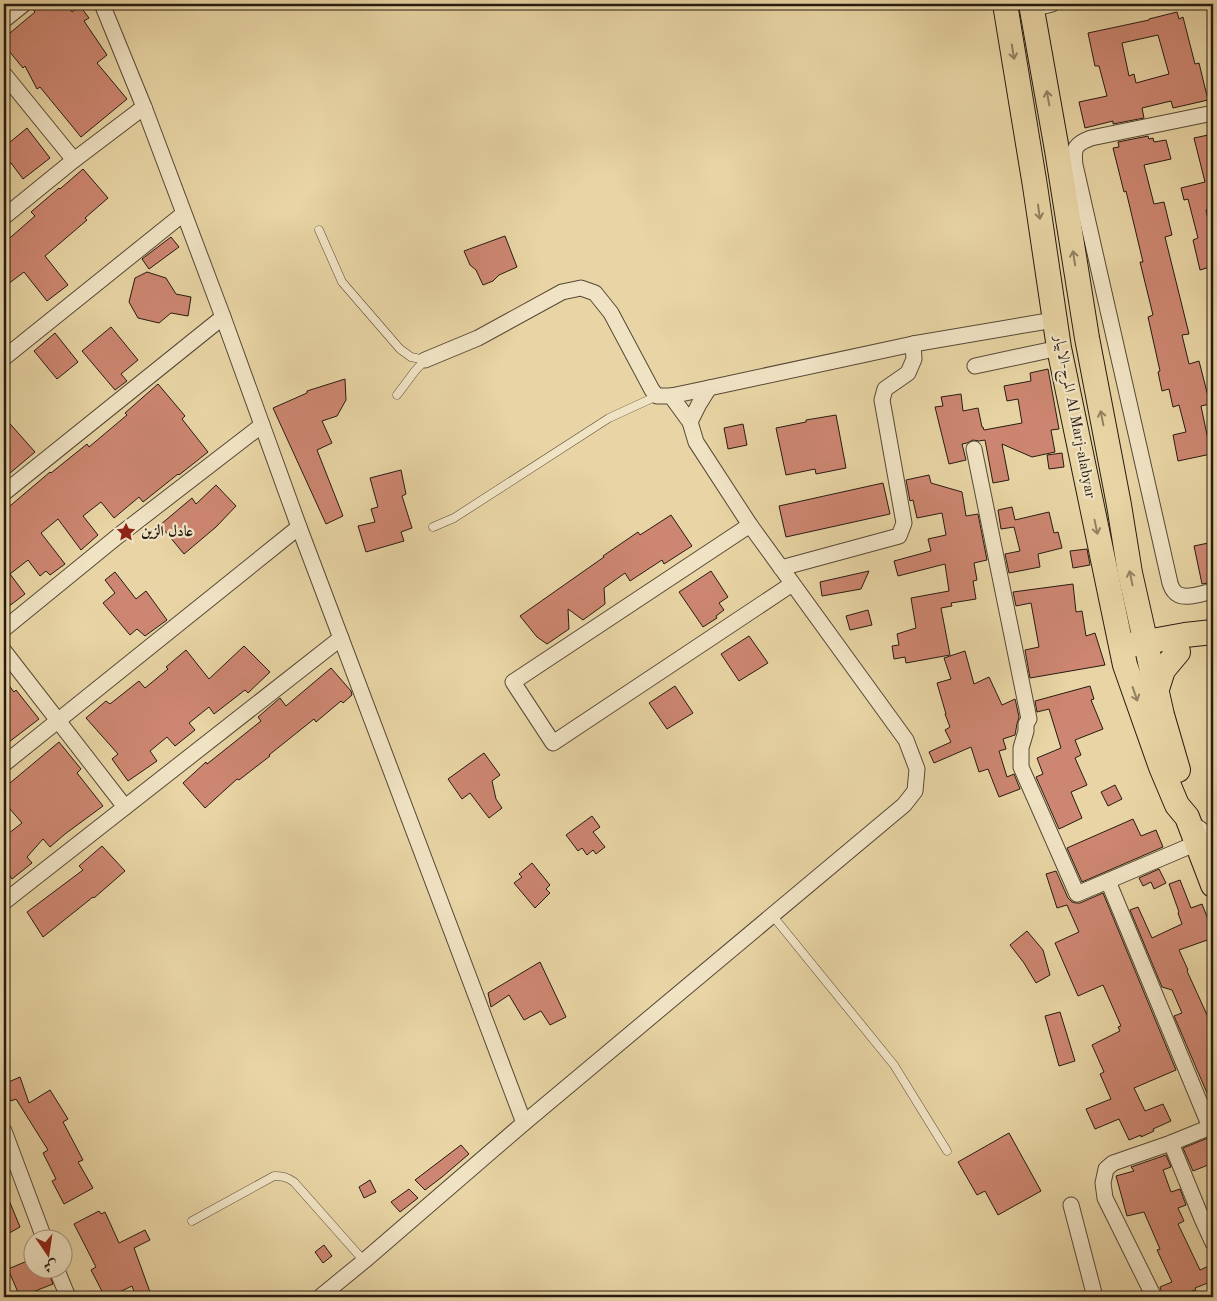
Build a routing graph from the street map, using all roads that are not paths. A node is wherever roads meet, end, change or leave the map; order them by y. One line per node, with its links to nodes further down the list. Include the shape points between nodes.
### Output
1 (24, 4): 5 (street)
2 (102, 4): 7 (street)
3 (1005, 4): 14 (main road, المرج-الابيار Al Marj-alabyar, one-way to 14, via 1036,186)
4 (1038, 5): 33 (main road, المرج-الابيار Al Marj-alabyar, one-way to 4, via 1087,338)
5 (4, 20)
6 (4, 74): 9 (street)
7 (144, 108): 9 (street); 10 (street)
8 (1213, 113): 32 (street, via 1091,138 1076,146 1074,155 1170,583 1178,595)
9 (74, 160): 11 (street)
10 (183, 214): 13 (street); 17 (street)
11 (4, 217)
12 (319, 230): 18 (lane, via 342,282 400,349 411,357)
13 (223, 317): 24 (street); 26 (street)
14 (1054, 320): 15 (street); 16 (main road, المرج-الابيار Al Marj-alabyar)
15 (913, 344): 20 (street); 30 (street, via 914,359 908,372 885,389 882,400 904,523 899,536)
16 (1059, 348): 19 (street); 41 (main road, المرج-الابيار Al Marj-alabyar, one-way to 41)
17 (4, 358)
18 (425, 360): 21 (lane); 22 (street, via 478,338 562,292 581,288 595,293 612,313 652,390)
19 (976, 366)
20 (709, 388): 22 (street); 23 (street)
21 (397, 395)
22 (664, 396): 23 (street); 29 (lane, via 609,418 454,518)
23 (690, 422): 27 (street, via 696,442)
24 (262, 425): 28 (street); 34 (street)
25 (974, 449): 47 (street, via 1029,719 1021,748 1021,767 1077,894)
26 (4, 493)
27 (750, 525): 30 (street); 31 (street, via 513,682 553,743)
28 (299, 527): 36 (street); 43 (street)
29 (433, 527)
30 (781, 568): 31 (street)
31 (792, 584): 50 (street, via 906,740 917,769 915,791 904,805)
32 (1213, 591)
33 (1138, 609): 38 (main road, via 1149,622 1170,632); 40 (main road, المرج-الابيار Al Marj-alabyar)
34 (4, 629)
35 (1213, 632): 38 (main road)
36 (341, 638): 45 (street); 51 (street)
37 (1213, 638): 38 (main road)
38 (1182, 643): 40 (main road); 42 (main road, via 1163,670)
39 (4, 650): 43 (street)
40 (1147, 651): 41 (main road); 42 (main road, المرج-الابيار Al Marj-alabyar)
41 (1123, 656): 46 (main road, المرج-الابيار Al Marj-alabyar, one-way to 46, via 1177,805)
42 (1156, 692): 46 (main road, المرج-الابيار Al Marj-alabyar)
43 (58, 721): 44 (street); 45 (street)
44 (4, 764)
45 (125, 807): 49 (street)
46 (1197, 831): 47 (street); 48 (main road, المرج-الابيار Al Marj-alabyar)
47 (1108, 881): 52 (street)
48 (1213, 885)
49 (4, 902)
50 (772, 915): 51 (street); 55 (lane, via 894,1065)
51 (524, 1123): 60 (street)
52 (1212, 1126): 54 (street)
53 (4, 1131): 58 (street)
54 (1170, 1143): 59 (street); 65 (street, via 1113,1163 1106,1169 1103,1182 1105,1198)
55 (947, 1151)
56 (1071, 1205): 64 (street)
57 (192, 1221): 60 (lane, via 274,1176 282,1176 294,1182)
58 (40, 1228)
59 (1213, 1243)
60 (364, 1261): 63 (street)
61 (60, 1278): 62 (street)
62 (68, 1297)
63 (320, 1297)
64 (1095, 1297)
65 (1154, 1297)

